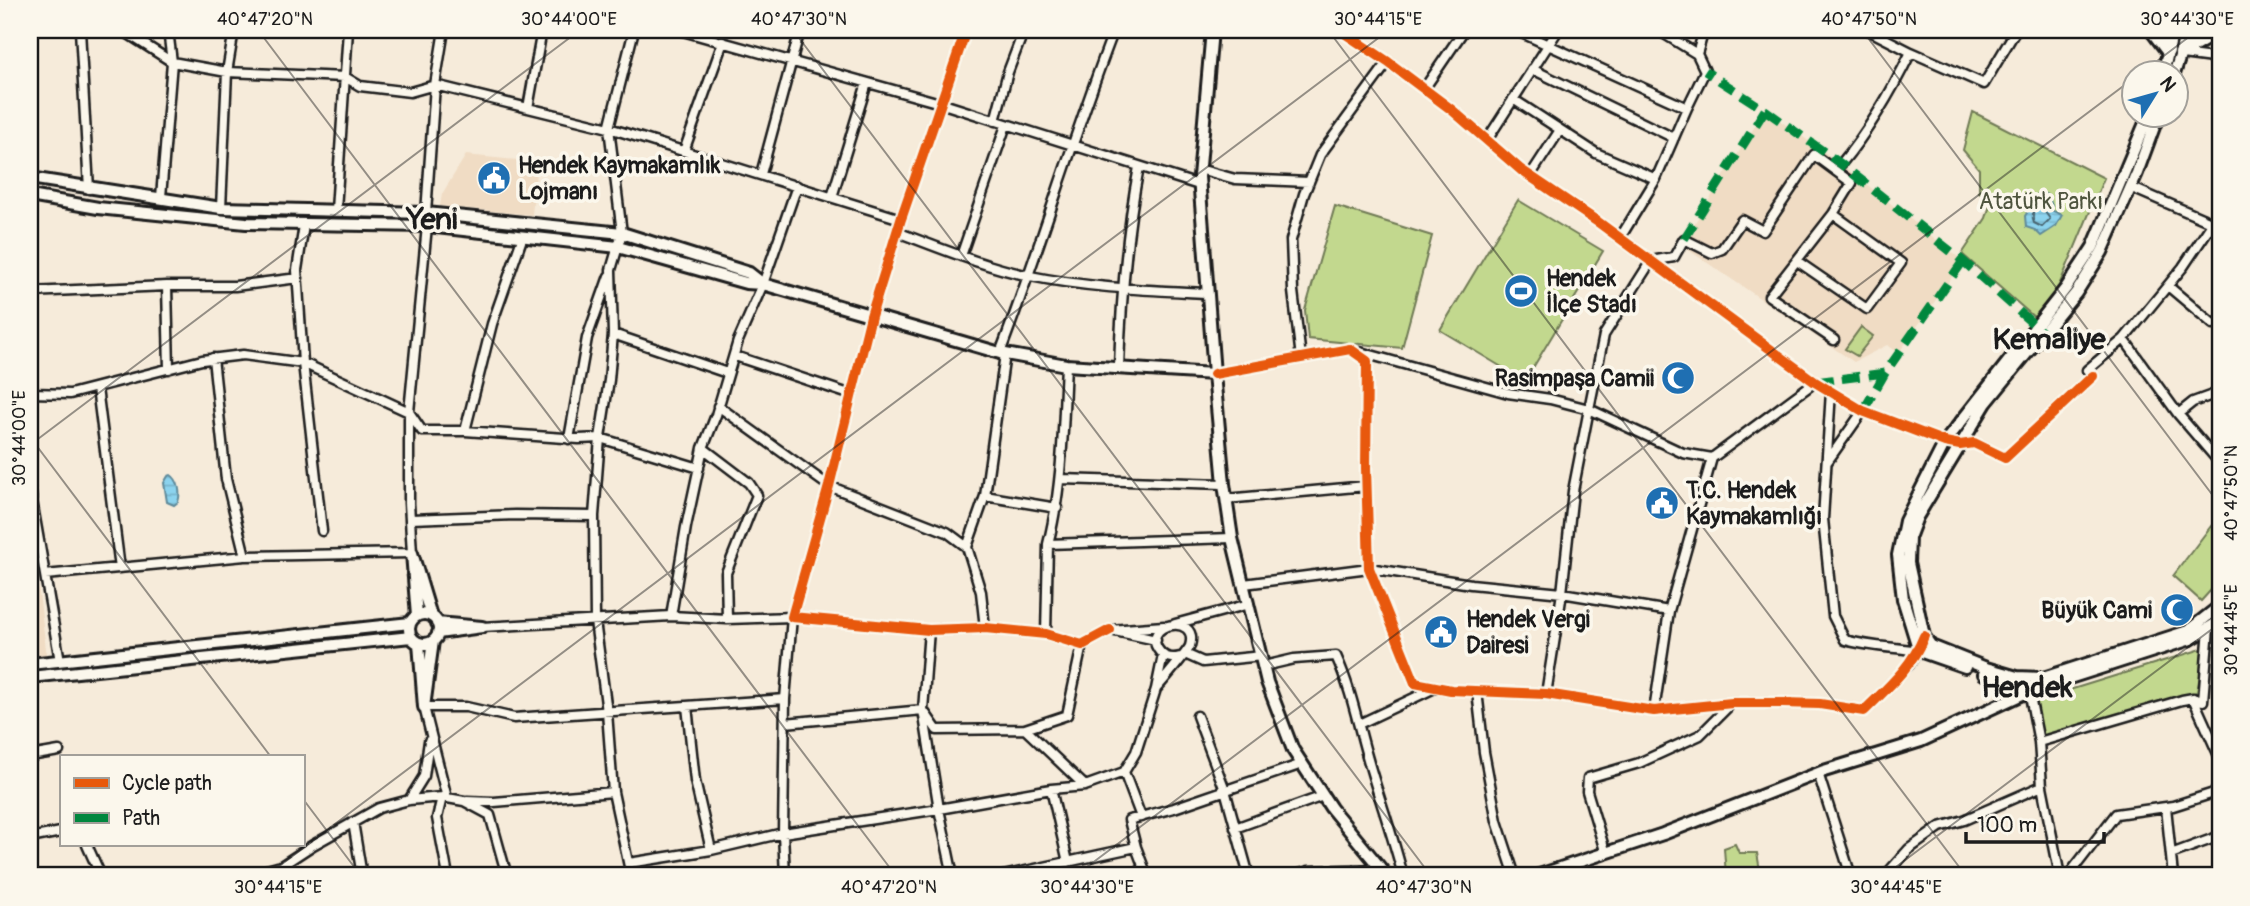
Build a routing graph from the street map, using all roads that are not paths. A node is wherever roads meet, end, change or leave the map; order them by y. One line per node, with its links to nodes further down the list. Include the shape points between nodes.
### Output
1 (80, 30): 71 (street)
2 (122, 30): 38 (street)
3 (169, 30): 38 (street)
4 (234, 30): 41 (street)
5 (348, 30): 42 (street)
6 (444, 30): 44 (street)
7 (542, 30): 49 (street)
8 (634, 30): 52 (street)
9 (679, 30): 29 (street)
10 (800, 30): 37 (street)
11 (966, 30): 47 (street)
12 (1024, 30): 50 (street)
13 (1114, 30): 58 (street)
14 (1212, 30): 62 (main road)
15 (1340, 30): 28 (street)
16 (1362, 30): 28 (street)
17 (1464, 30): 45 (street)
18 (1515, 30): 30 (street)
19 (1558, 30): 30 (street)
20 (1658, 30): 33 (street)
21 (1704, 30): 33 (street)
22 (1868, 30): 31 (street)
23 (2016, 30): 31 (street, via 1984,84)
24 (2152, 30): 32 (highway)
25 (2173, 30): 32 (main road)
26 (2185, 30): 32 (main road)
27 (2220, 30): 32 (highway)
28 (1355, 40): 39 (street)
29 (723, 42): 37 (street); 59 (street)
30 (1548, 46): 40 (street); 48 (street)
31 (1911, 52): 60 (street, via 1877,116)
32 (2175, 52): 34 (street); 35 (main road); 36 (main road)
33 (1697, 54): 48 (street, via 1705,71)
34 (2220, 59)
35 (2171, 60)
36 (2175, 60)
37 (790, 61): 43 (street); 63 (street)
38 (172, 62): 41 (street); 73 (street)
39 (1388, 62): 45 (street); 67 (street, via 1320,155)
40 (1532, 69): 46 (street); 56 (street)
41 (227, 72): 42 (street); 75 (street)
42 (345, 77): 44 (street, via 360,86 410,92); 76 (street)
43 (867, 83): 47 (street); 74 (street)
44 (435, 85): 49 (street); 78 (street)
45 (1424, 89): 57 (street)
46 (1513, 99): 53 (street); 57 (street)
47 (940, 103): 50 (street); 80 (street)
48 (1687, 107): 56 (street)
49 (528, 108): 52 (street)
50 (995, 121): 51 (street)
51 (1006, 125): 58 (street); 89 (street)
52 (609, 128): 59 (street); 85 (street)
53 (1560, 130): 64 (street); 66 (street, via 1596,153)
54 (2142, 130): 131 (main road, via 2093,247)
55 (2152, 130): 70 (main road)
56 (1674, 138): 66 (street)
57 (1487, 140): 64 (street)
58 (1073, 146): 61 (street); 93 (street)
59 (684, 151): 63 (street)
60 (1841, 164)
61 (1139, 167): 68 (street); 98 (street)
62 (1199, 169): 67 (street, via 1235,179); 68 (main road)
63 (761, 174): 69 (street)
64 (1530, 176): 87 (street)
65 (30, 178): 71 (main road)
66 (1656, 180): 87 (street)
67 (1309, 182): 110 (street, via 1291,240)
68 (1199, 185): 100 (main road)
69 (797, 186): 74 (street); 95 (street)
70 (2130, 187): 81 (street); 132 (main road, via 2102,252 2076,293 1986,403)
71 (89, 189): 73 (main road)
72 (30, 195): 82 (main road, via 98,208)
73 (161, 197): 75 (main road)
74 (832, 197): 80 (street)
75 (221, 208): 76 (main road)
76 (336, 210): 78 (main road)
77 (2220, 212): 81 (street)
78 (425, 213): 83 (street); 85 (main road)
79 (1833, 214): 90 (street, via 1852,183 1814,155 1763,230 1741,220 1722,249 1712,253 1684,239 1674,257); 91 (street); 91 (street, via 1901,263 1867,309)
80 (901, 219): 84 (street)
81 (2213, 223): 97 (street)
82 (304, 225): 83 (main road); 94 (street)
83 (427, 226): 86 (main road); 126 (street)
84 (897, 232): 89 (street); 101 (street)
85 (622, 233): 88 (street); 95 (main road, via 749,273)
86 (523, 236): 88 (main road); 128 (street, via 492,324)
87 (1620, 238): 90 (street)
88 (618, 247): 92 (street); 95 (main road)
89 (961, 256): 93 (street)
90 (1651, 261): 117 (street); 124 (street, via 1604,335)
91 (1797, 261): 105 (street, via 1769,296)
92 (611, 271): 103 (street); 130 (street, via 587,338)
93 (1029, 276): 98 (street); 107 (street)
94 (298, 278): 96 (street, via 235,286); 111 (street)
95 (763, 284): 101 (main road); 108 (street)
96 (167, 286): 99 (street); 114 (street)
97 (2168, 286): 102 (street, via 2213,324); 104 (street)
98 (1122, 288): 100 (street); 113 (street)
99 (30, 292)
100 (1208, 293): 116 (main road)
101 (871, 316): 107 (main road); 121 (street)
102 (2220, 322)
103 (613, 334): 115 (street); 129 (street)
104 (2124, 339): 127 (street); 132 (street, via 2005,458 1974,443)
105 (1834, 340)
106 (1350, 349): 110 (street); 124 (street, via 1495,390); 141 (street, via 1367,361)
107 (1003, 354): 112 (main road); 143 (street)
108 (735, 356): 115 (street); 121 (street)
109 (213, 358): 111 (street, via 243,355); 114 (street); 153 (street, via 226,479)
110 (1301, 358): 116 (street)
111 (303, 363): 126 (street); 148 (street)
112 (1066, 365): 113 (main road); 138 (street)
113 (1119, 368): 116 (main road)
114 (169, 369): 118 (street)
115 (727, 373): 123 (street)
116 (1214, 374): 139 (main road)
117 (1815, 382): 119 (street); 134 (street)
118 (97, 388): 120 (street, via 70,394); 154 (street)
119 (1831, 391): 125 (street); 135 (street)
120 (30, 393)
121 (852, 395): 140 (street)
122 (2220, 398): 127 (street, via 2215,394 2193,402)
123 (718, 406): 133 (street); 140 (street)
124 (1589, 409): 134 (street, via 1683,453); 158 (street, via 1573,491)
125 (1863, 411): 131 (street); 135 (street)
126 (408, 412): 128 (street, via 422,431); 147 (street)
127 (2178, 414): 136 (street)
128 (465, 431): 130 (street)
129 (600, 438): 130 (street); 137 (street); 146 (street)
130 (569, 439)
131 (1945, 442): 132 (street); 180 (main road, via 1905,521 1898,555 1903,599)
132 (1960, 445): 176 (main road, via 1909,538 1908,563)
133 (703, 448): 137 (street); 165 (street, via 749,483 757,495 726,573)
134 (1712, 458): 161 (street)
135 (1827, 462): 180 (street, via 1823,519 1833,616 1845,639 1868,647)
136 (2220, 463)
137 (699, 468): 162 (street)
138 (1061, 479): 139 (street); 145 (street)
139 (1224, 484): 144 (main road)
140 (829, 486): 151 (street, via 947,533); 163 (street)
141 (1366, 486): 144 (street); 155 (street)
142 (30, 489): 156 (street)
143 (985, 496): 145 (street); 151 (street)
144 (1226, 499): 149 (main road)
145 (1057, 508): 150 (street)
146 (594, 516): 147 (street); 166 (street)
147 (411, 519): 152 (street)
148 (321, 531)
149 (1232, 538): 150 (street); 157 (main road)
150 (1048, 544): 175 (street)
151 (967, 547): 172 (street, via 981,592)
152 (412, 553): 153 (street); 164 (main road); 171 (main road)
153 (245, 556): 154 (street)
154 (120, 568): 156 (street)
155 (1369, 568): 157 (street); 158 (street); 188 (street, via 1415,683)
156 (45, 575): 183 (street)
157 (1244, 584): 159 (main road)
158 (1562, 593): 161 (street); 192 (street)
159 (1249, 604): 167 (street); 184 (main road)
160 (2220, 606): 187 (main road, via 2188,631)
161 (1670, 611): 199 (street)
162 (671, 616): 165 (street); 166 (street)
163 (792, 617): 165 (street); 173 (street); 194 (street)
164 (414, 619): 171 (main road); 177 (main road); 183 (main road)
165 (727, 619)
166 (595, 621): 169 (street); 200 (street)
167 (1175, 624): 170 (street); 182 (street, via 1185,628 1191,638)
168 (2215, 624): 191 (main road, via 2192,639); 193 (street, via 2203,701)
169 (482, 626): 171 (main road)
170 (1164, 626): 174 (street); 178 (street)
171 (435, 628): 177 (main road); 197 (main road)
172 (985, 628): 173 (street); 175 (street)
173 (929, 629): 198 (street)
174 (1110, 630): 178 (street); 179 (street)
175 (1046, 634): 179 (street)
176 (1924, 636): 180 (street); 187 (main road, via 1931,646 1986,668 2017,677)
177 (415, 640): 186 (main road); 197 (main road)
178 (1156, 640): 181 (street)
179 (1082, 646): 204 (street, via 1067,715)
180 (1919, 651): 191 (main road); 195 (street, via 1864,711 1819,704)
181 (1163, 655): 182 (street); 189 (street)
182 (1183, 656): 184 (street, via 1203,662); 189 (street)
183 (60, 661): 185 (main road)
184 (1263, 661): 203 (street, via 1336,656); 210 (main road)
185 (30, 664)
186 (30, 677)
187 (2043, 678): 191 (main road)
188 (1436, 687): 190 (street); 203 (street)
189 (1156, 690): 211 (street, via 1136,752)
190 (1477, 691): 192 (street); 254 (street, via 1497,821)
191 (2029, 691): 206 (street); 212 (main road, via 1921,741)
192 (1546, 694): 199 (street)
193 (2193, 698): 206 (street); 209 (street)
194 (785, 699): 196 (street); 202 (street)
195 (1732, 703): 199 (street); 235 (street, via 1700,735 1639,763 1588,778 1587,791)
196 (687, 706): 200 (street); 234 (street, via 695,781)
197 (424, 707): 200 (street, via 466,708 514,718); 205 (street)
198 (923, 710): 202 (street); 204 (street, via 937,730); 224 (street)
199 (1654, 711)
200 (607, 712): 218 (street)
201 (1197, 716): 216 (street)
202 (785, 723): 229 (street)
203 (1359, 724): 253 (street)
204 (1025, 729): 213 (street)
205 (430, 737): 220 (street); 221 (street, via 424,776)
206 (2039, 742): 214 (street)
207 (58, 751): 208 (street)
208 (30, 756)
209 (2220, 758)
210 (1302, 764): 216 (street); 219 (main road)
211 (1124, 772): 213 (street); 225 (street)
212 (1818, 773): 235 (main road); 256 (street)
213 (1085, 786): 215 (street)
214 (2042, 786): 257 (street, via 1940,827 1909,849); 258 (street)
215 (1051, 789): 224 (street); 237 (street)
216 (1225, 790): 225 (street); 227 (street)
217 (2220, 791): 223 (street)
218 (613, 792): 222 (street); 238 (street)
219 (1323, 796): 227 (street); 239 (main road)
220 (444, 797): 221 (street); 222 (street); 244 (street, via 437,818)
221 (409, 800): 226 (street, via 379,808)
222 (464, 801): 245 (street, via 490,814)
223 (2166, 807): 236 (street); 259 (street, via 2116,814)
224 (939, 809): 229 (street); 248 (street)
225 (1141, 817): 233 (street, via 1129,820)
226 (353, 822): 240 (street, via 281,866); 243 (street)
227 (1236, 828): 251 (street)
228 (60, 832): 231 (street)
229 (783, 833): 234 (street); 247 (street)
230 (2220, 836): 236 (street)
231 (30, 838)
232 (88, 846): 241 (street)
233 (1136, 847): 237 (street); 250 (street)
234 (710, 850): 238 (street)
235 (1606, 854): 255 (main road)
236 (2171, 854): 260 (street)
237 (1068, 862): 249 (street)
238 (629, 863): 246 (street)
239 (1384, 873): 252 (street, via 1309,871)
240 (255, 875): 242 (street)
241 (101, 876)
242 (245, 876)
243 (362, 876)
244 (449, 876)
245 (507, 876)
246 (631, 876)
247 (785, 876)
248 (953, 876)
249 (1003, 876)
250 (1147, 876)
251 (1250, 876)
252 (1294, 876)
253 (1403, 876)
254 (1515, 876)
255 (1536, 876)
256 (1851, 876)
257 (1885, 876)
258 (2060, 876)
259 (2068, 876)
260 (2173, 876)

